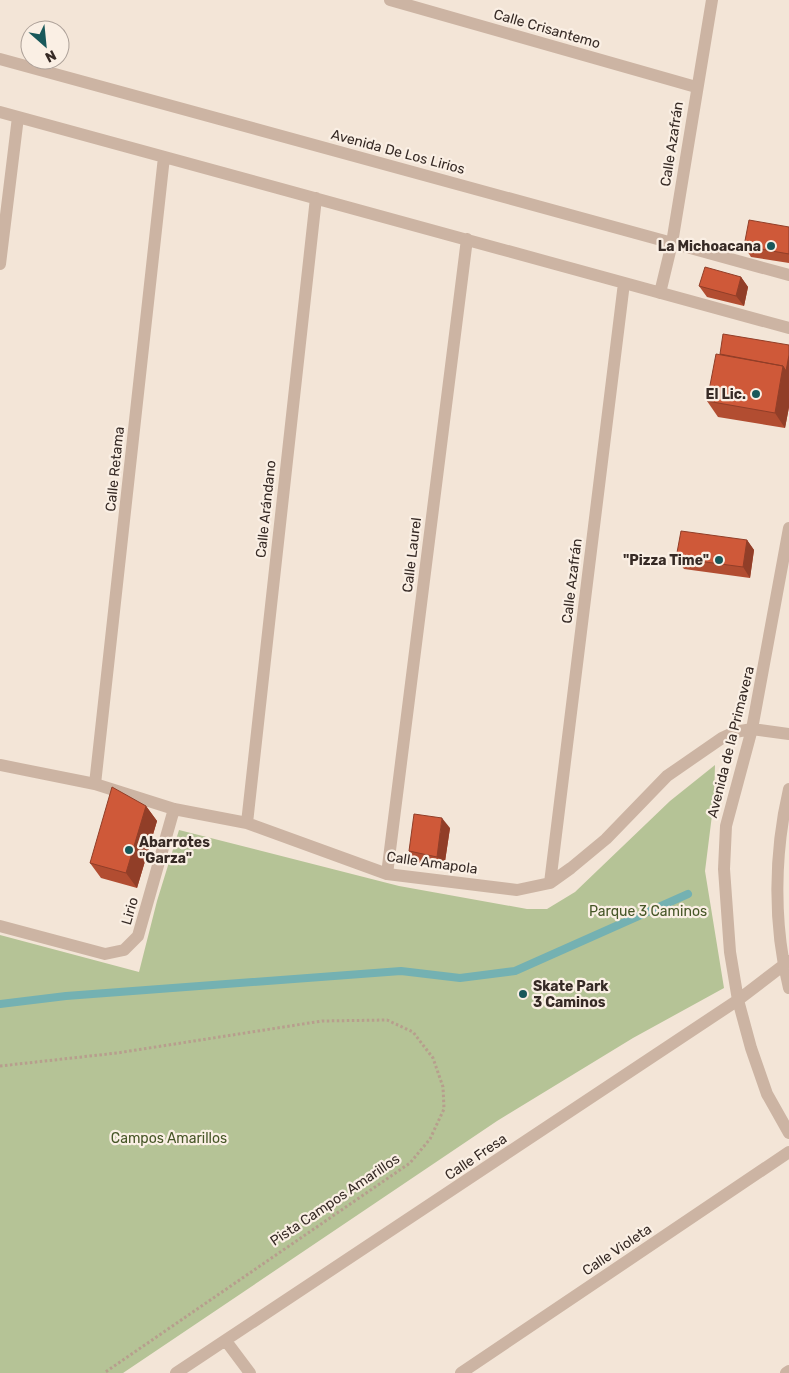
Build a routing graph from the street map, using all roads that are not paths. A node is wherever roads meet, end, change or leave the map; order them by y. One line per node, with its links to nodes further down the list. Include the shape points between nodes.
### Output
1 (390, 0): 4 (street, Calle Crisantemo)
2 (712, 0): 4 (street, Calle Azafrán)
3 (0, 59): 10 (street, Avenida De Los Lirios)
4 (696, 87): 10 (street, Calle Azafrán)
5 (0, 112): 6 (street)
6 (18, 117): 7 (street); 11 (street)
7 (164, 157): 8 (street); 20 (street, Calle Retama)
8 (316, 198): 9 (street); 23 (street, Calle Arándano)
9 (467, 239): 13 (street); 24 (street, Calle Laurel)
10 (672, 243): 12 (street, Avenida De Los Lirios); 14 (street, Calle Azafrán)
11 (0, 264)
12 (789, 275)
13 (624, 283): 14 (street); 25 (street, Calle Azafrán)
14 (660, 292): 15 (street)
15 (789, 328)
16 (789, 528): 17 (street, Avenida de la Primavera)
17 (752, 729): 18 (street, Calle Amapola); 25 (street, Calle Amapola, via 722,738 685,762 606,839); 29 (street, Avenida de la Primavera, via 726,826 724,869)
18 (789, 734)
19 (0, 765): 20 (street, Calle Amapola)
20 (95, 784): 22 (street, Calle Amapola)
21 (789, 789): 27 (street, via 779,842 778,877)
22 (174, 809): 23 (street, Calle Amapola); 26 (street, Lirio, via 138,936 130,946 105,954)
23 (247, 824): 24 (street, Calle Amapola)
24 (388, 874): 25 (street, Calle Amapola, via 517,890)
25 (550, 883)
26 (0, 926)
27 (786, 963): 28 (street); 29 (street, Calle Fresa)
28 (789, 988)
29 (738, 1000): 30 (street, Avenida de la Primavera, via 750,1048 767,1094); 32 (street, Calle Fresa)
30 (789, 1133)
31 (789, 1152): 36 (street, Calle Violeta)
32 (226, 1341): 34 (street, Calle Fresa); 35 (street)
33 (789, 1371): 37 (street)
34 (176, 1373)
35 (250, 1373)
36 (461, 1373)
37 (786, 1373)

